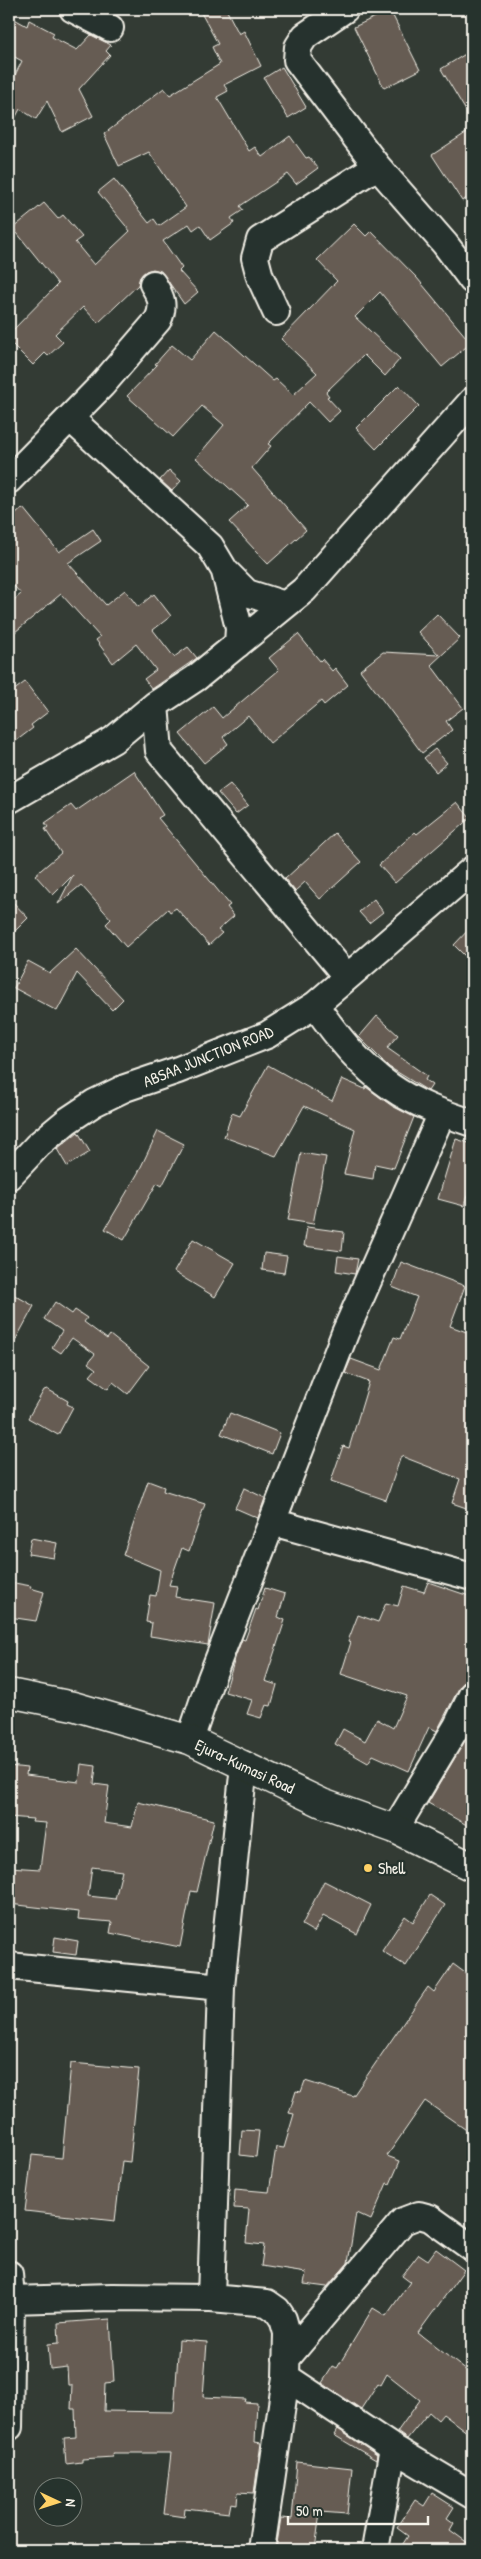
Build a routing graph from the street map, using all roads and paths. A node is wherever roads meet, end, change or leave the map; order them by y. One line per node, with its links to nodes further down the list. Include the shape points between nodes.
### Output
1 (73, 9): 3 (street)
2 (345, 9): 4 (street, via 305,36 298,47 297,60)
3 (110, 28)
4 (377, 166): 5 (street); 7 (street, via 260,240 255,258)
5 (472, 280)
6 (153, 284): 9 (street, via 162,299 158,320)
7 (276, 312)
8 (472, 401): 12 (street, via 331,563)
9 (70, 418): 10 (street); 11 (street, via 210,546)
10 (9, 480)
11 (225, 571): 12 (street, via 247,593); 13 (street, via 239,628)
12 (285, 605): 13 (street)
13 (238, 644): 14 (street, via 196,678)
14 (155, 705): 15 (street); 16 (street)
15 (113, 740): 16 (street); 17 (street)
16 (159, 751): 19 (street)
17 (9, 800)
18 (472, 870): 19 (street, ABSAA JUNCTION ROAD)
19 (347, 977): 20 (street, ABSAA JUNCTION ROAD)
20 (315, 1005): 21 (street, via 351,1052 390,1087); 23 (street, ABSAA JUNCTION ROAD, via 268,1035 124,1088 94,1103 38,1145)
21 (442, 1113): 22 (street); 24 (street, via 345,1333)
22 (472, 1123)
23 (9, 1176)
24 (272, 1522): 25 (street); 28 (street)
25 (472, 1577)
26 (9, 1693): 28 (main road, Ejura-Kumasi Road, via 73,1706)
27 (472, 1695): 30 (street)
28 (190, 1740): 29 (main road, Ejura-Kumasi Road)
29 (244, 1765): 30 (main road, Ejura-Kumasi Road, via 322,1803); 33 (street)
30 (395, 1829): 31 (main road, Ejura-Kumasi Road)
31 (472, 1867)
32 (9, 1966): 33 (street)
33 (221, 1987): 36 (street)
34 (472, 2248): 38 (street, via 430,2218 419,2215 403,2221)
35 (9, 2274): 37 (street)
36 (211, 2298): 37 (street); 38 (street, via 267,2303 277,2310 287,2333)
37 (11, 2300): 39 (street)
38 (286, 2368): 40 (street); 42 (street)
39 (9, 2427)
40 (393, 2448): 41 (street); 43 (street)
41 (472, 2495)
42 (261, 2550)
43 (375, 2550)

